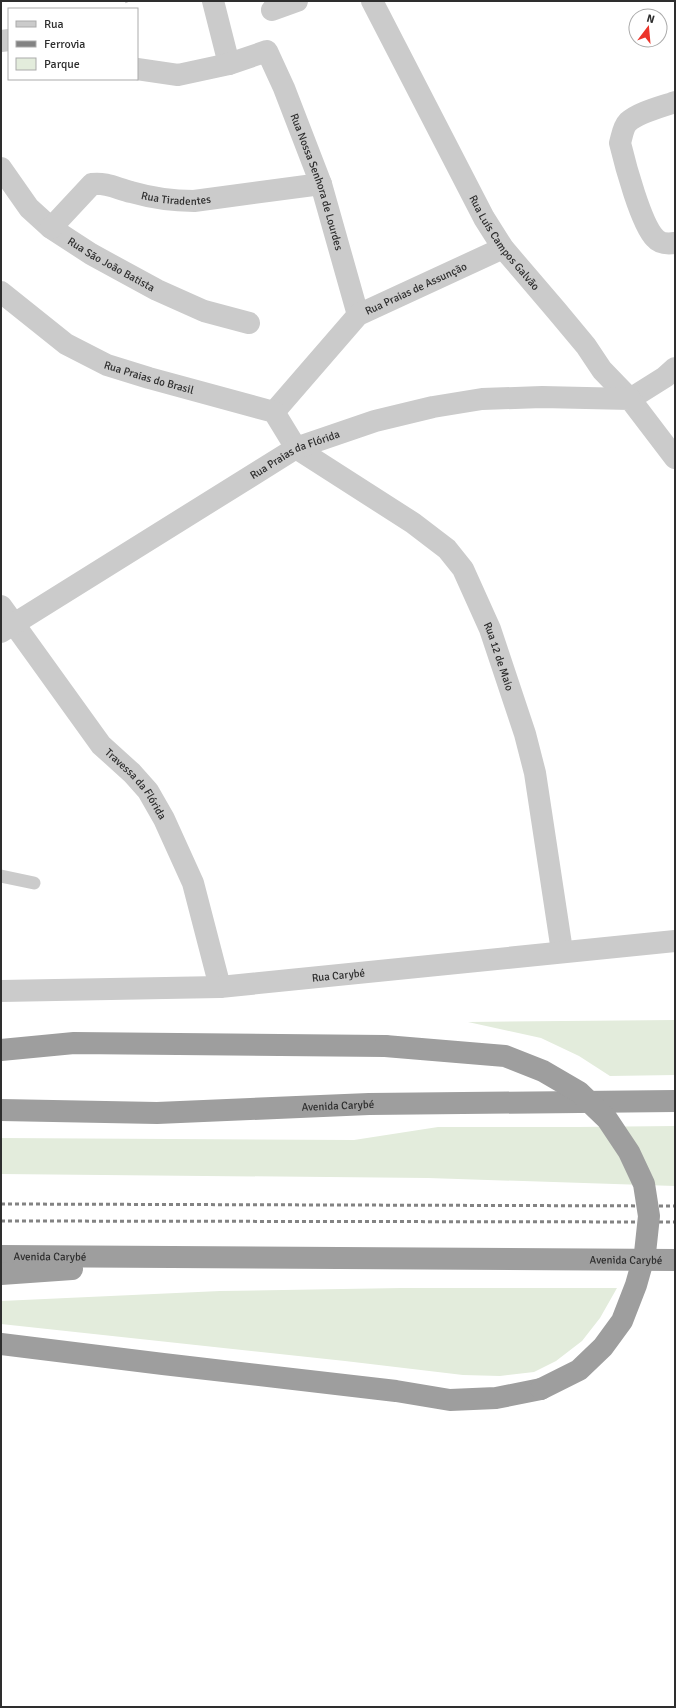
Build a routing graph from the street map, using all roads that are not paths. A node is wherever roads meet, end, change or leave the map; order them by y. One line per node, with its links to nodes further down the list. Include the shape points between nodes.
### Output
1 (213, 1): 5 (street)
2 (296, 1): 4 (street)
3 (372, 1): 12 (street, Rua Luís Campos Galvão)
4 (272, 10)
5 (229, 64): 6 (street, via 178,75); 9 (street, Rua Nossa Senhora de Lourdes, via 267,52 284,88)
6 (138, 69)
7 (675, 102): 11 (street, via 648,111 628,122 620,143 646,226 656,240 668,244)
8 (1, 168): 10 (street, Rua São João Batista, via 29,208)
9 (321, 184): 10 (street, Rua Tiradentes, via 194,201 175,201 129,192 103,183 92,184); 14 (street, Rua Nossa Senhora de Lourdes)
10 (50, 228): 15 (street, Rua São João Batista, via 157,290 204,311)
11 (675, 243)
12 (502, 248): 14 (street, Rua Praias de Assunção); 17 (street, Rua Luís Campos Galvão, via 586,346 602,370)
13 (1, 292): 18 (street, Rua Praias do Brasil, via 66,344 107,365)
14 (358, 315): 18 (street, Rua Praias de Assunção)
15 (249, 323)
16 (675, 368): 17 (street)
17 (630, 399): 19 (street, Rua Praias da Flórida, via 482,399 433,407 375,421); 20 (street, Rua Luís Campos Galvão)
18 (274, 412): 19 (street)
19 (296, 448): 22 (street, Rua Praias da Flórida); 26 (street, Rua 12 de Maio, via 412,523 447,549 463,569 490,629 525,734 535,773)
20 (675, 458)
21 (1, 606): 22 (street, Travessa da Flórida)
22 (7, 629): 27 (street, Travessa da Flórida, via 101,745 148,791 193,882)
23 (1, 876): 24 (lane)
24 (34, 883)
25 (675, 941): 26 (street, Rua Carybé)
26 (562, 951): 27 (street, Rua Carybé)
27 (220, 987): 28 (street, Rua Carybé)
28 (1, 991)
29 (1, 1050): 36 (highway, bridge, via 74,1043 385,1046 505,1056 543,1070 573,1088 607,1119 629,1152 644,1184 648,1216 645,1254 636,1285 622,1321 604,1347 579,1370 541,1389 496,1398 450,1400 396,1391)
30 (675, 1101): 31 (highway, Avenida Carybé, via 369,1104 157,1113)
31 (1, 1110)
32 (1, 1256): 33 (highway, Avenida Carybé)
33 (112, 1256): 34 (highway, Avenida Carybé); 35 (highway, via 79,1269)
34 (675, 1260)
35 (1, 1274)
36 (1, 1344)

